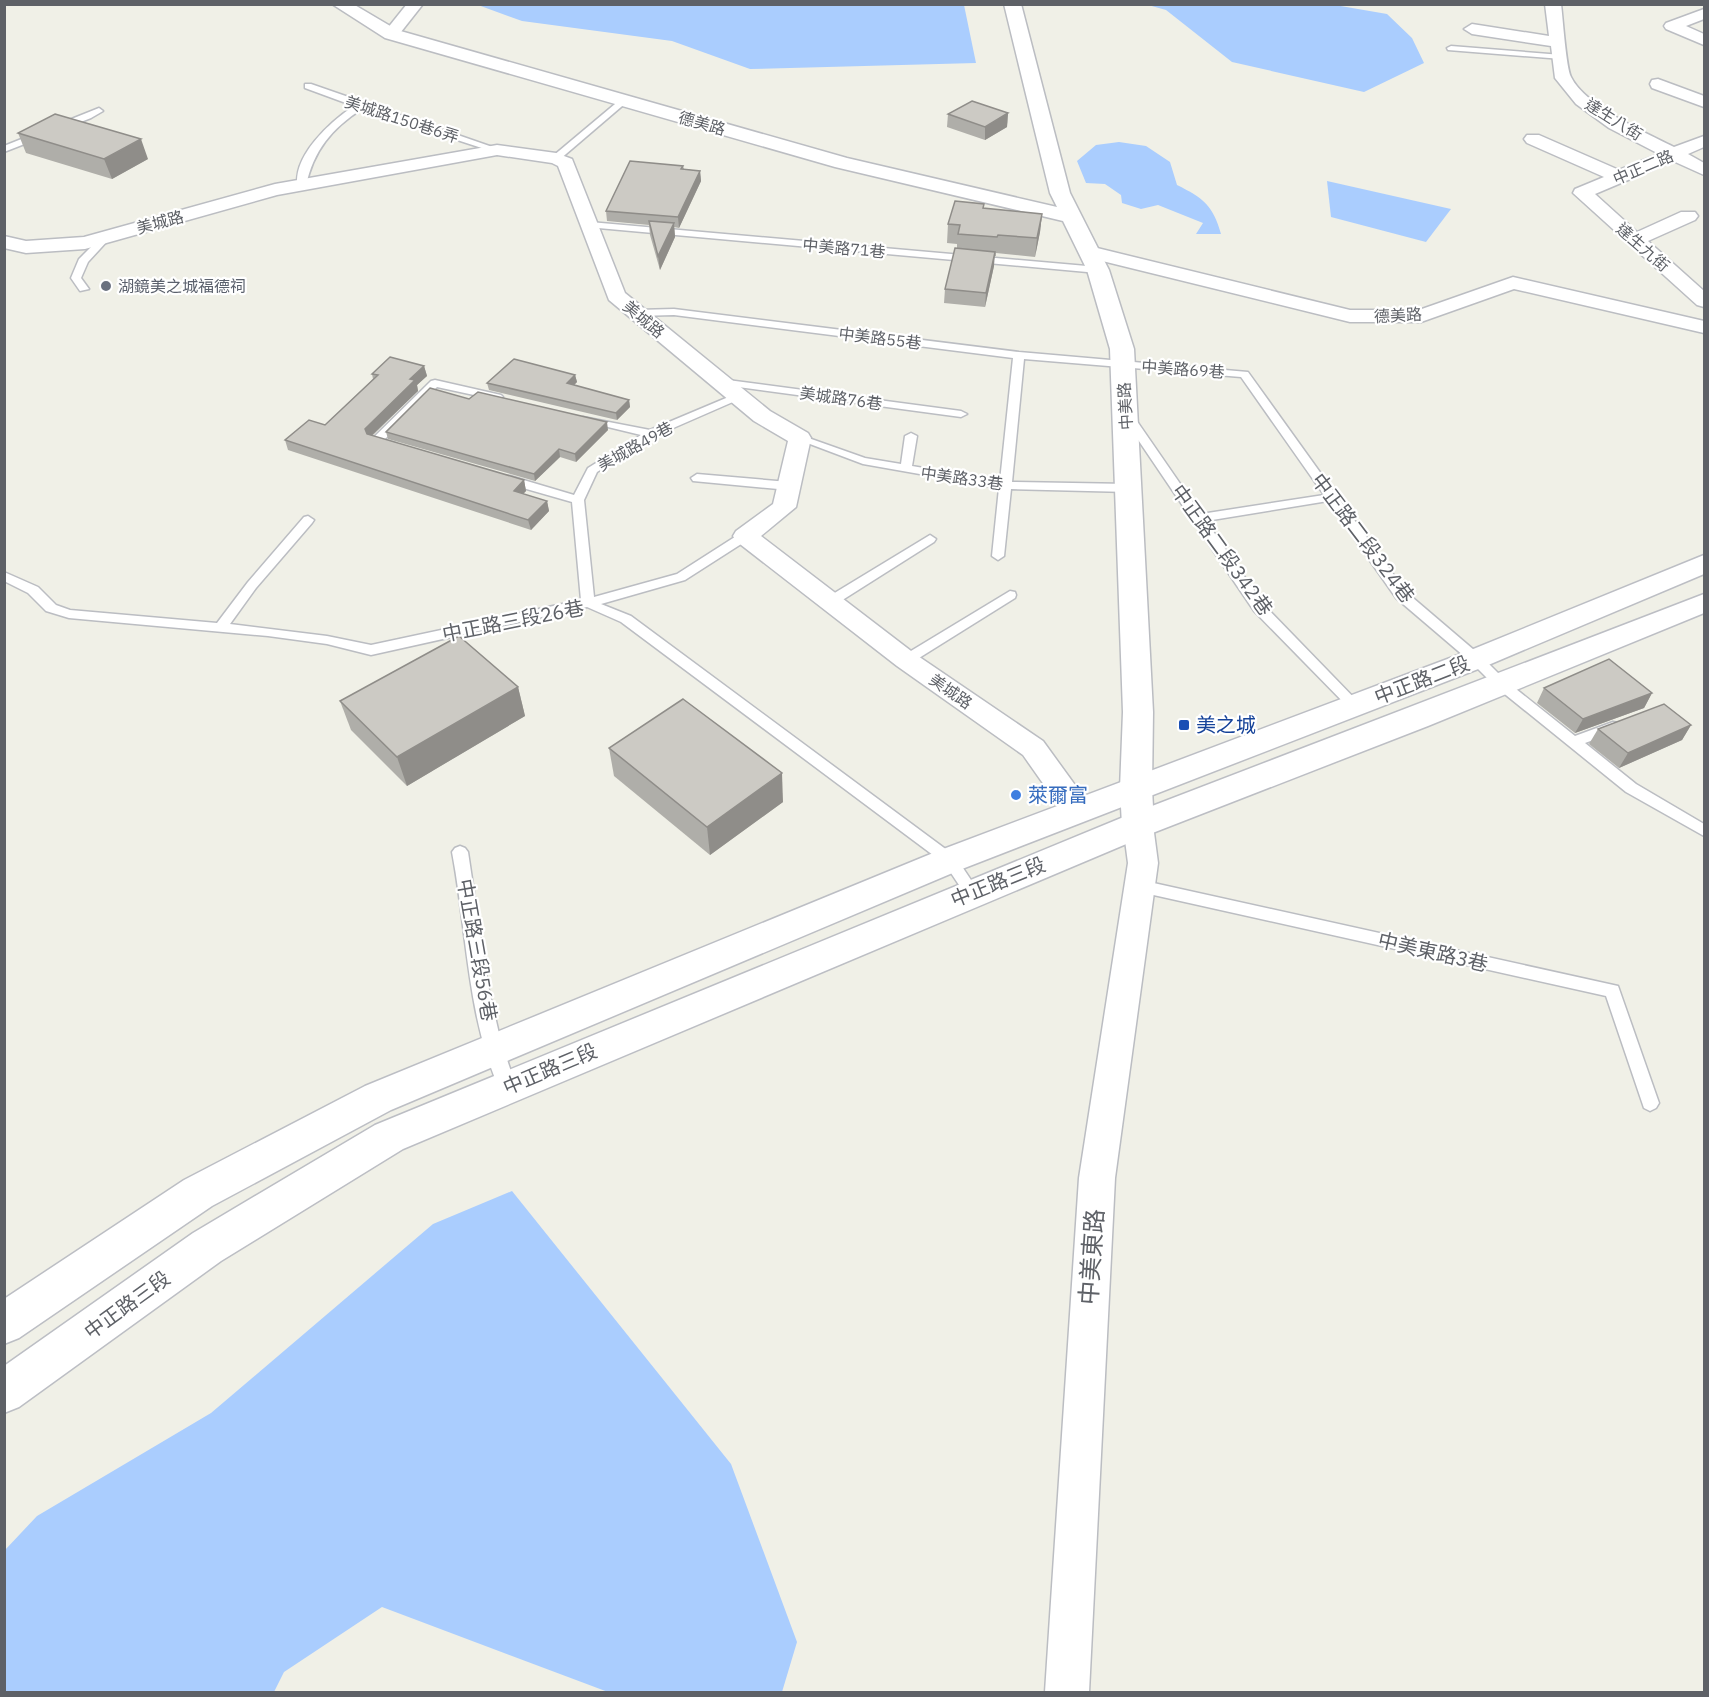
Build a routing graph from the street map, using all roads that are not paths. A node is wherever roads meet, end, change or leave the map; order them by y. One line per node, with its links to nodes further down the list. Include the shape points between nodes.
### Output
1 (340, 4): 8 (main road, 德美路)
2 (416, 4): 8 (street)
3 (1012, 4): 29 (main road, 中美路, via 1060,193)
4 (1552, 4): 11 (street, 達生八街)
5 (1686, 4): 6 (street)
6 (1704, 13): 9 (street, via 1672,26)
7 (1472, 29): 11 (street)
8 (391, 34): 14 (main road, 德美路)
9 (1704, 40)
10 (1451, 48): 11 (lane)
11 (1560, 49): 22 (street, 達生八街, via 1563,78 1582,100 1615,124)
12 (1658, 84): 15 (street)
13 (308, 86): 16 (lane, 美城路150巷6弄)
14 (624, 101): 23 (lane); 29 (main road, 德美路, via 842,163)
15 (1704, 102)
16 (361, 106): 21 (lane, 美城路150巷6弄); 26 (lane, via 341,118 308,155)
17 (99, 111): 20 (lane)
18 (1533, 139): 25 (street)
19 (1704, 141): 22 (street, 中正二路)
20 (4, 149)
21 (497, 150): 23 (street, 美城路); 26 (street, 美城路)
22 (1673, 154): 24 (street, 達生八街); 25 (street, 中正二路)
23 (556, 158): 30 (street, 美城路, via 566,163)
24 (1703, 169)
25 (1619, 177): 27 (street, 中正二路)
26 (301, 186): 31 (street, 美城路)
27 (1582, 193): 32 (street, 達生九街)
28 (1688, 216): 32 (street)
29 (1072, 217): 34 (main road, 中美路)
30 (590, 225): 34 (lane, 中美路71巷); 37 (street, 美城路, via 616,296)
31 (106, 237): 33 (street, 美城路, via 85,243 26,248); 35 (lane, via 83,261 76,278)
32 (1635, 240): 36 (street, 達生九街)
33 (4, 242)
34 (1094, 261): 38 (street, 德美路, via 1350,316 1421,316 1513,283); 40 (main road, 中美路, via 1122,349)
35 (84, 289)
36 (1704, 301)
37 (637, 313): 39 (lane, 中美路55巷, via 674,312); 42 (street, 美城路)
38 (1704, 327)
39 (1019, 355): 40 (lane, 中美路55巷); 55 (lane)
40 (1123, 364): 41 (lane, 中美路69巷); 45 (main road, 中美路)
41 (1244, 374): 58 (lane, 中正路二段324巷)
42 (720, 382): 43 (street, 美城路); 46 (lane, 美城路76巷)
43 (738, 396): 48 (lane, 美城路49巷); 50 (street, 美城路, via 762,416)
44 (504, 399): 51 (lane, via 435,383 376,441)
45 (1125, 412): 57 (main road, 中美路); 60 (lane, 中正路二段342巷)
46 (961, 414)
47 (572, 415): 48 (lane)
48 (651, 434): 59 (lane, 美城路49巷, via 592,470)
49 (911, 436): 52 (lane)
50 (800, 438): 52 (lane, 中美路33巷, via 863,461); 56 (street)
51 (398, 448)
52 (906, 469): 55 (lane, 中美路33巷)
53 (488, 474): 59 (lane)
54 (697, 478): 56 (lane)
55 (1005, 485): 57 (lane, 中美路33巷); 64 (lane)
56 (789, 486): 62 (street, via 784,507)
57 (1129, 488): 78 (main road, 中美路, via 1138,712)
58 (1331, 496): 60 (lane); 72 (lane, 中正路二段324巷, via 1401,595)
59 (578, 500): 68 (lane)
60 (1198, 518): 75 (lane, 中正路二段342巷, via 1259,608)
61 (308, 520): 71 (lane)
62 (745, 536): 68 (lane, via 681,577); 69 (street, 美城路)
63 (930, 539): 69 (lane)
64 (998, 555)
65 (1704, 564): 72 (main road, 中正路二段)
66 (4, 576): 71 (lane, 中正路三段26巷, via 33,590 51,608 69,614)
67 (1010, 595): 73 (lane)
68 (588, 603): 71 (lane, 中正路三段26巷, via 371,650 327,640); 82 (lane, 中正路三段26巷, via 627,619)
69 (828, 603): 73 (street, 美城路)
70 (1704, 603): 74 (main road, 中正路二段)
71 (222, 627)
72 (1476, 659): 74 (lane, 中正路二段324巷); 75 (main road, 中正路二段)
73 (906, 660): 79 (street, 美城路, via 1033,748)
74 (1501, 684): 77 (lane, 中正路二段324巷); 78 (main road, 中正路二段)
75 (1355, 706): 78 (main road, 中正路二段)
76 (1630, 721): 77 (lane)
77 (1574, 742): 80 (lane, 中正路二段324巷, via 1631,788)
78 (1137, 807): 79 (main road, 中正路三段); 83 (street, 中美東路, via 1143,863); 84 (main road, 中正路三段)
79 (1078, 811): 82 (main road, 中正路三段)
80 (1704, 831)
81 (460, 852): 85 (lane, 中正路三段56巷, via 474,954)
82 (950, 860): 84 (lane, 中正路三段26巷); 85 (main road, 中正路三段)
83 (1140, 886): 87 (lane, 中美東路3巷, via 1612,992); 90 (street, 中美東路, via 1097,1178)
84 (972, 893): 86 (main road, 中正路三段)
85 (494, 1048): 86 (lane, 中正路三段56巷); 88 (main road, 中正路三段, via 378,1098 198,1193)
86 (507, 1087): 89 (main road, 中正路三段, via 388,1137 207,1247)
87 (1650, 1103)
88 (4, 1324)
89 (4, 1392)
90 (1067, 1692)

